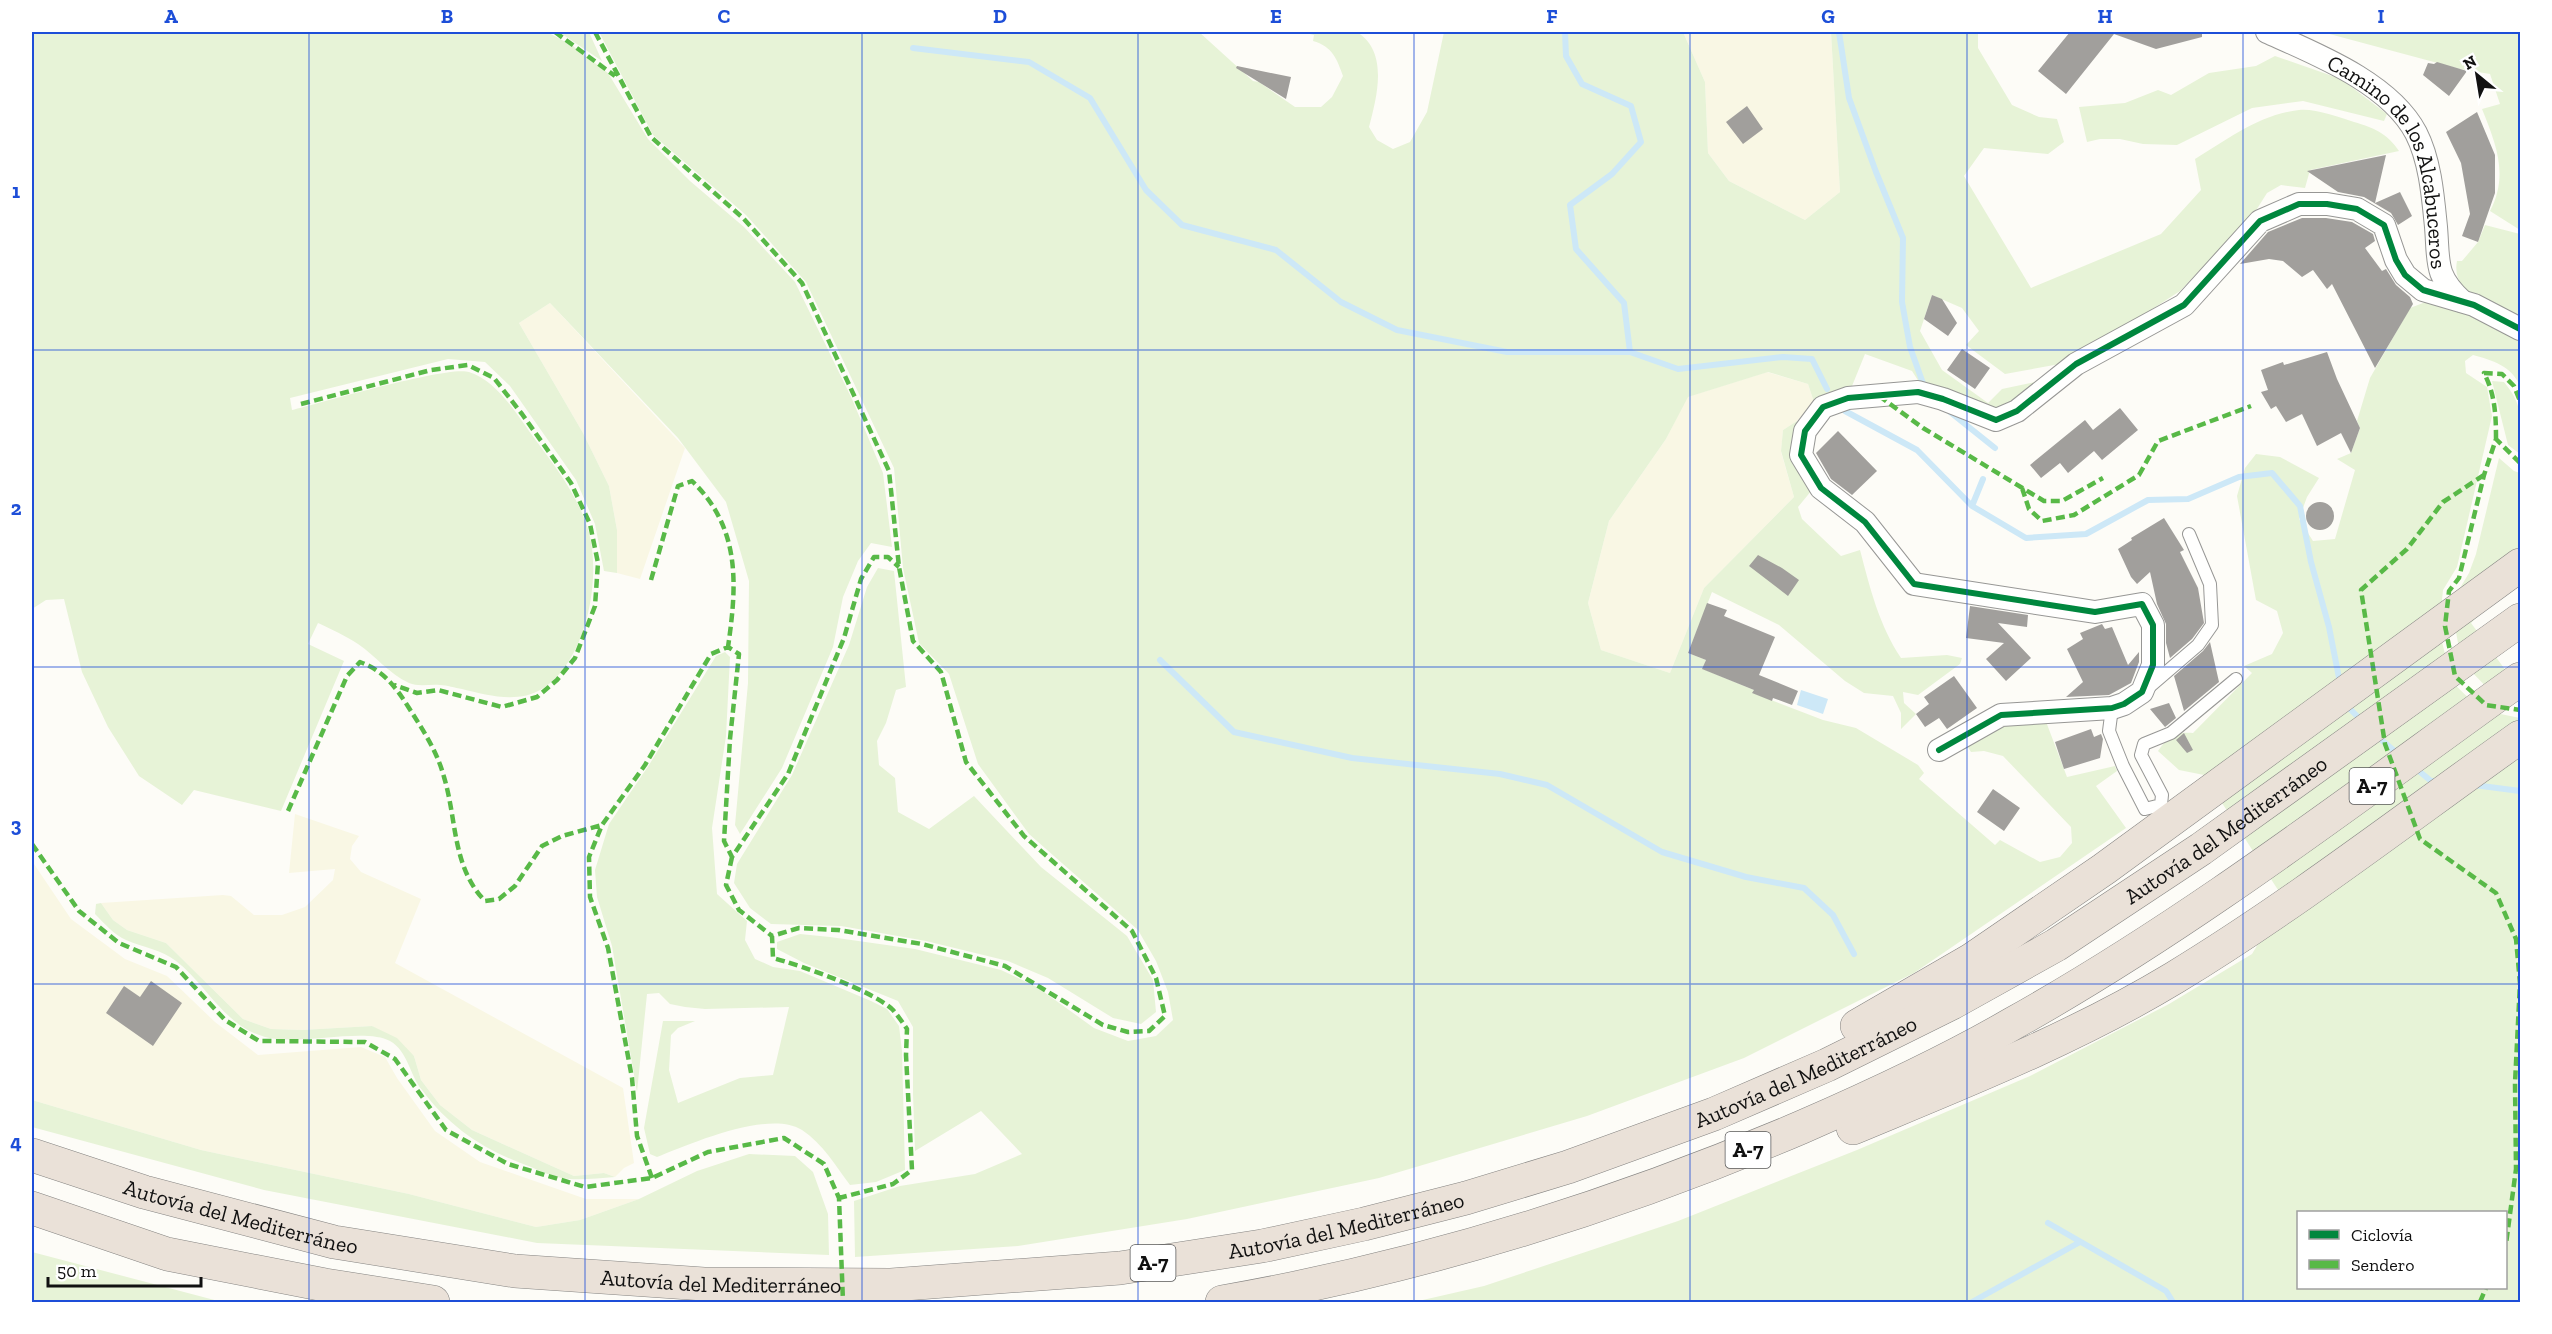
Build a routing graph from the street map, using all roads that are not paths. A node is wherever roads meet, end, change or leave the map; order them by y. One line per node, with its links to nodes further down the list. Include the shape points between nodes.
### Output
1 (2267, 32): 2 (street, Camino de los Alcabuceros, via 2359,78 2397,105 2416,132 2427,161 2438,264 2446,286)
2 (2462, 301): 3 (street, Camino de los Alcabuceros); 9 (street, via 2423,290 2405,275 2384,225 2357,209 2299,204 2260,221 2184,305 2076,364 2017,411 1996,420 1918,392 1848,398 1824,407 1805,431 1802,455 1821,488 1865,522 1914,584 2095,612 2142,604 2153,625 2153,666)
3 (2520, 329)
4 (2189, 534): 9 (lane, via 2210,584 2212,625 2198,645)
5 (2510, 573): 13 (highway, via 2104,869 1971,960 1866,1022 1785,1060)
6 (2520, 620): 13 (highway, Autovía del Mediterráneo / A-7, via 2201,849 2056,945 1827,1065)
7 (2235, 679): 10 (lane, via 2171,733 2144,744 2141,755 2162,795 2161,805 2145,809 2109,731)
8 (2518, 681): 15 (highway, A-7, via 2229,888 2102,972 2010,1026 1870,1097)
9 (2142, 692): 10 (street)
10 (2112, 708): 12 (street, via 2001,715)
11 (2520, 737): 15 (highway, via 2257,924 2163,984 2082,1027 1973,1078 1731,1180)
12 (1939, 750)
13 (1714, 1114): 14 (highway, Autovía del Mediterráneo / A-7, via 1568,1167 1467,1198 1262,1246 1120,1268 891,1285 704,1284 514,1271 334,1242 144,1192)
14 (32, 1155)
15 (1658, 1185): 18 (highway, A-7, via 1580,1214 1430,1258)
16 (32, 1208): 17 (highway, Autovía del Mediterráneo, via 167,1254)
17 (433, 1302)
18 (1222, 1302)

